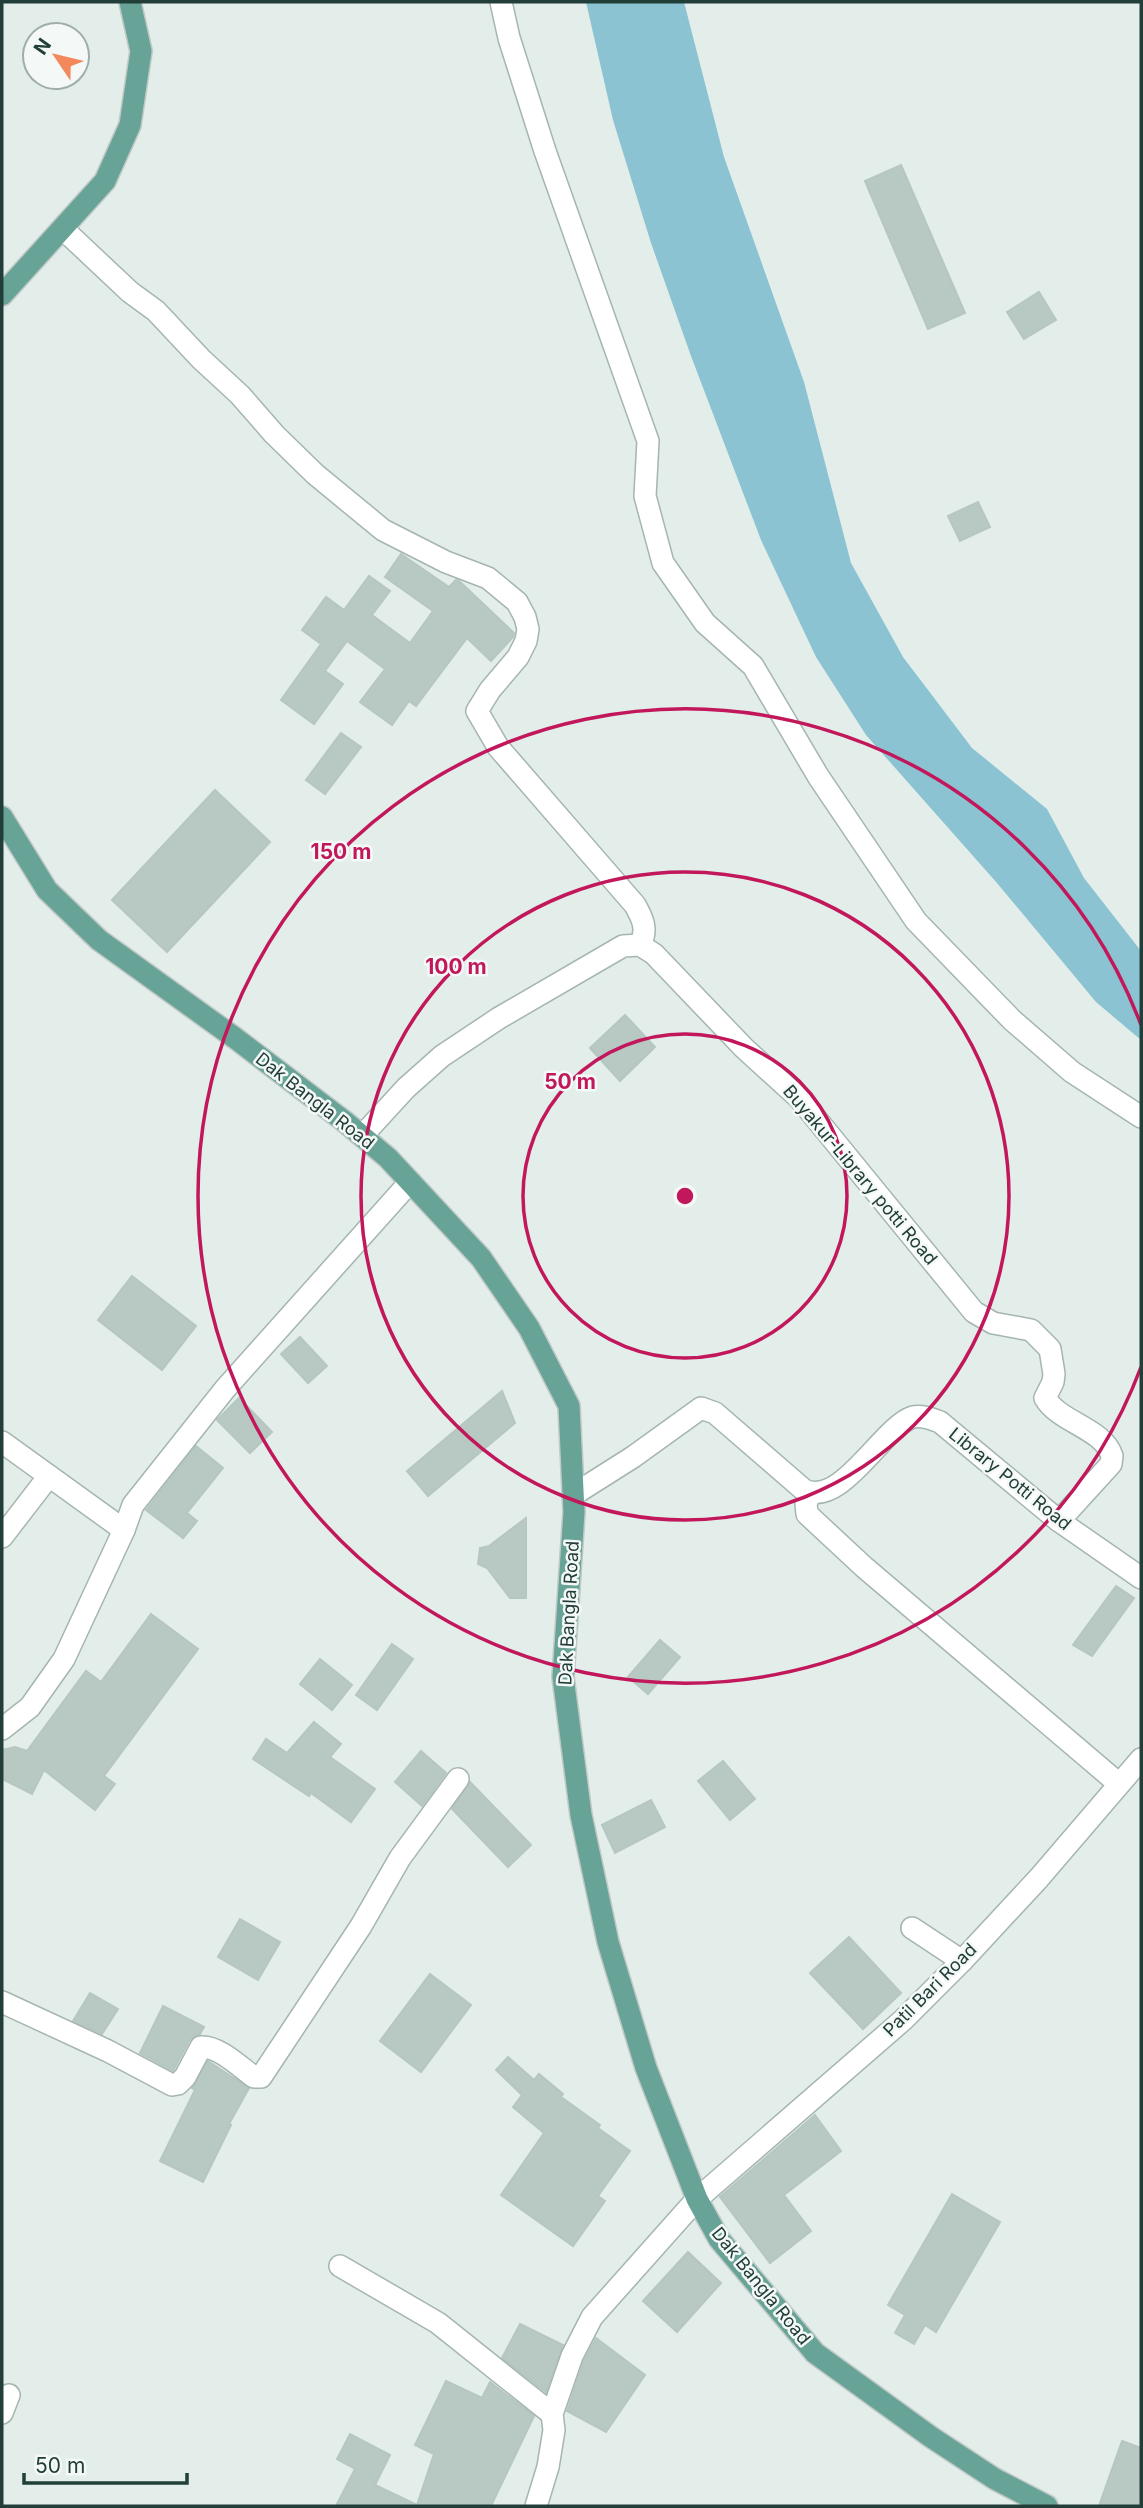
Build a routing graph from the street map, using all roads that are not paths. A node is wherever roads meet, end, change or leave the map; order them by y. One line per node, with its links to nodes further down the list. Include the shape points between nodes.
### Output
1 (130, 2): 3 (main road, via 141,51 130,125 105,181)
2 (501, 2): 7 (street, via 545,150 648,441 645,496 663,563 705,623 753,666 818,776 916,920 1012,1020 1072,1072)
3 (63, 229): 4 (main road); 6 (street, via 156,311 315,474 383,530 488,578 522,609 526,641 477,711 498,747 635,905 644,922)
4 (2, 295)
5 (2, 817): 8 (main road, Dak Bangla Road, via 47,890 99,940)
6 (640, 945): 8 (street, via 613,951 442,1056); 14 (street, Buyakur-Library potti Road, via 800,1099 974,1312 993,1323 1031,1330 1050,1349 1054,1374 1045,1398 1051,1407 1101,1440 1112,1456 1111,1464)
7 (1141, 1117)
8 (363, 1135): 9 (main road, Dak Bangla Road)
9 (410, 1182): 13 (main road, Dak Bangla Road, via 481,1258 530,1328 569,1406); 15 (street, via 225,1389 133,1504)
10 (2, 1442): 11 (street)
11 (49, 1476): 15 (street); 16 (street)
12 (811, 1493): 13 (street, via 715,1413 701,1408); 14 (street, Library Potti Road, via 835,1486 904,1422 923,1417 940,1422); 21 (street, via 807,1514)
13 (573, 1495): 25 (main road, Dak Bangla Road, via 563,1677 581,1815 608,1942 642,2055)
14 (1059, 1521): 17 (street, Library Potti Road)
15 (124, 1530): 18 (street, via 64,1659 30,1707)
16 (2, 1537)
17 (1141, 1578)
18 (2, 1729)
19 (1141, 1759): 21 (street, Patil Bari Road)
20 (458, 1779): 24 (street, via 400,1858 361,1926 261,2077 204,2046 185,2077 172,2085)
21 (1119, 1784): 23 (street, Patil Bari Road)
22 (912, 1928): 23 (street)
23 (962, 1961): 25 (street, Patil Bari Road, via 903,2020)
24 (2, 2002)
25 (697, 2199): 27 (street, Patil Bari Road, via 592,2317 572,2356); 29 (main road, Dak Bangla Road, via 719,2239 815,2353 931,2437)
26 (340, 2266): 27 (street, via 438,2323)
27 (552, 2414): 28 (street, Patil Bari Road, via 548,2467)
28 (536, 2506)
29 (1047, 2506)

